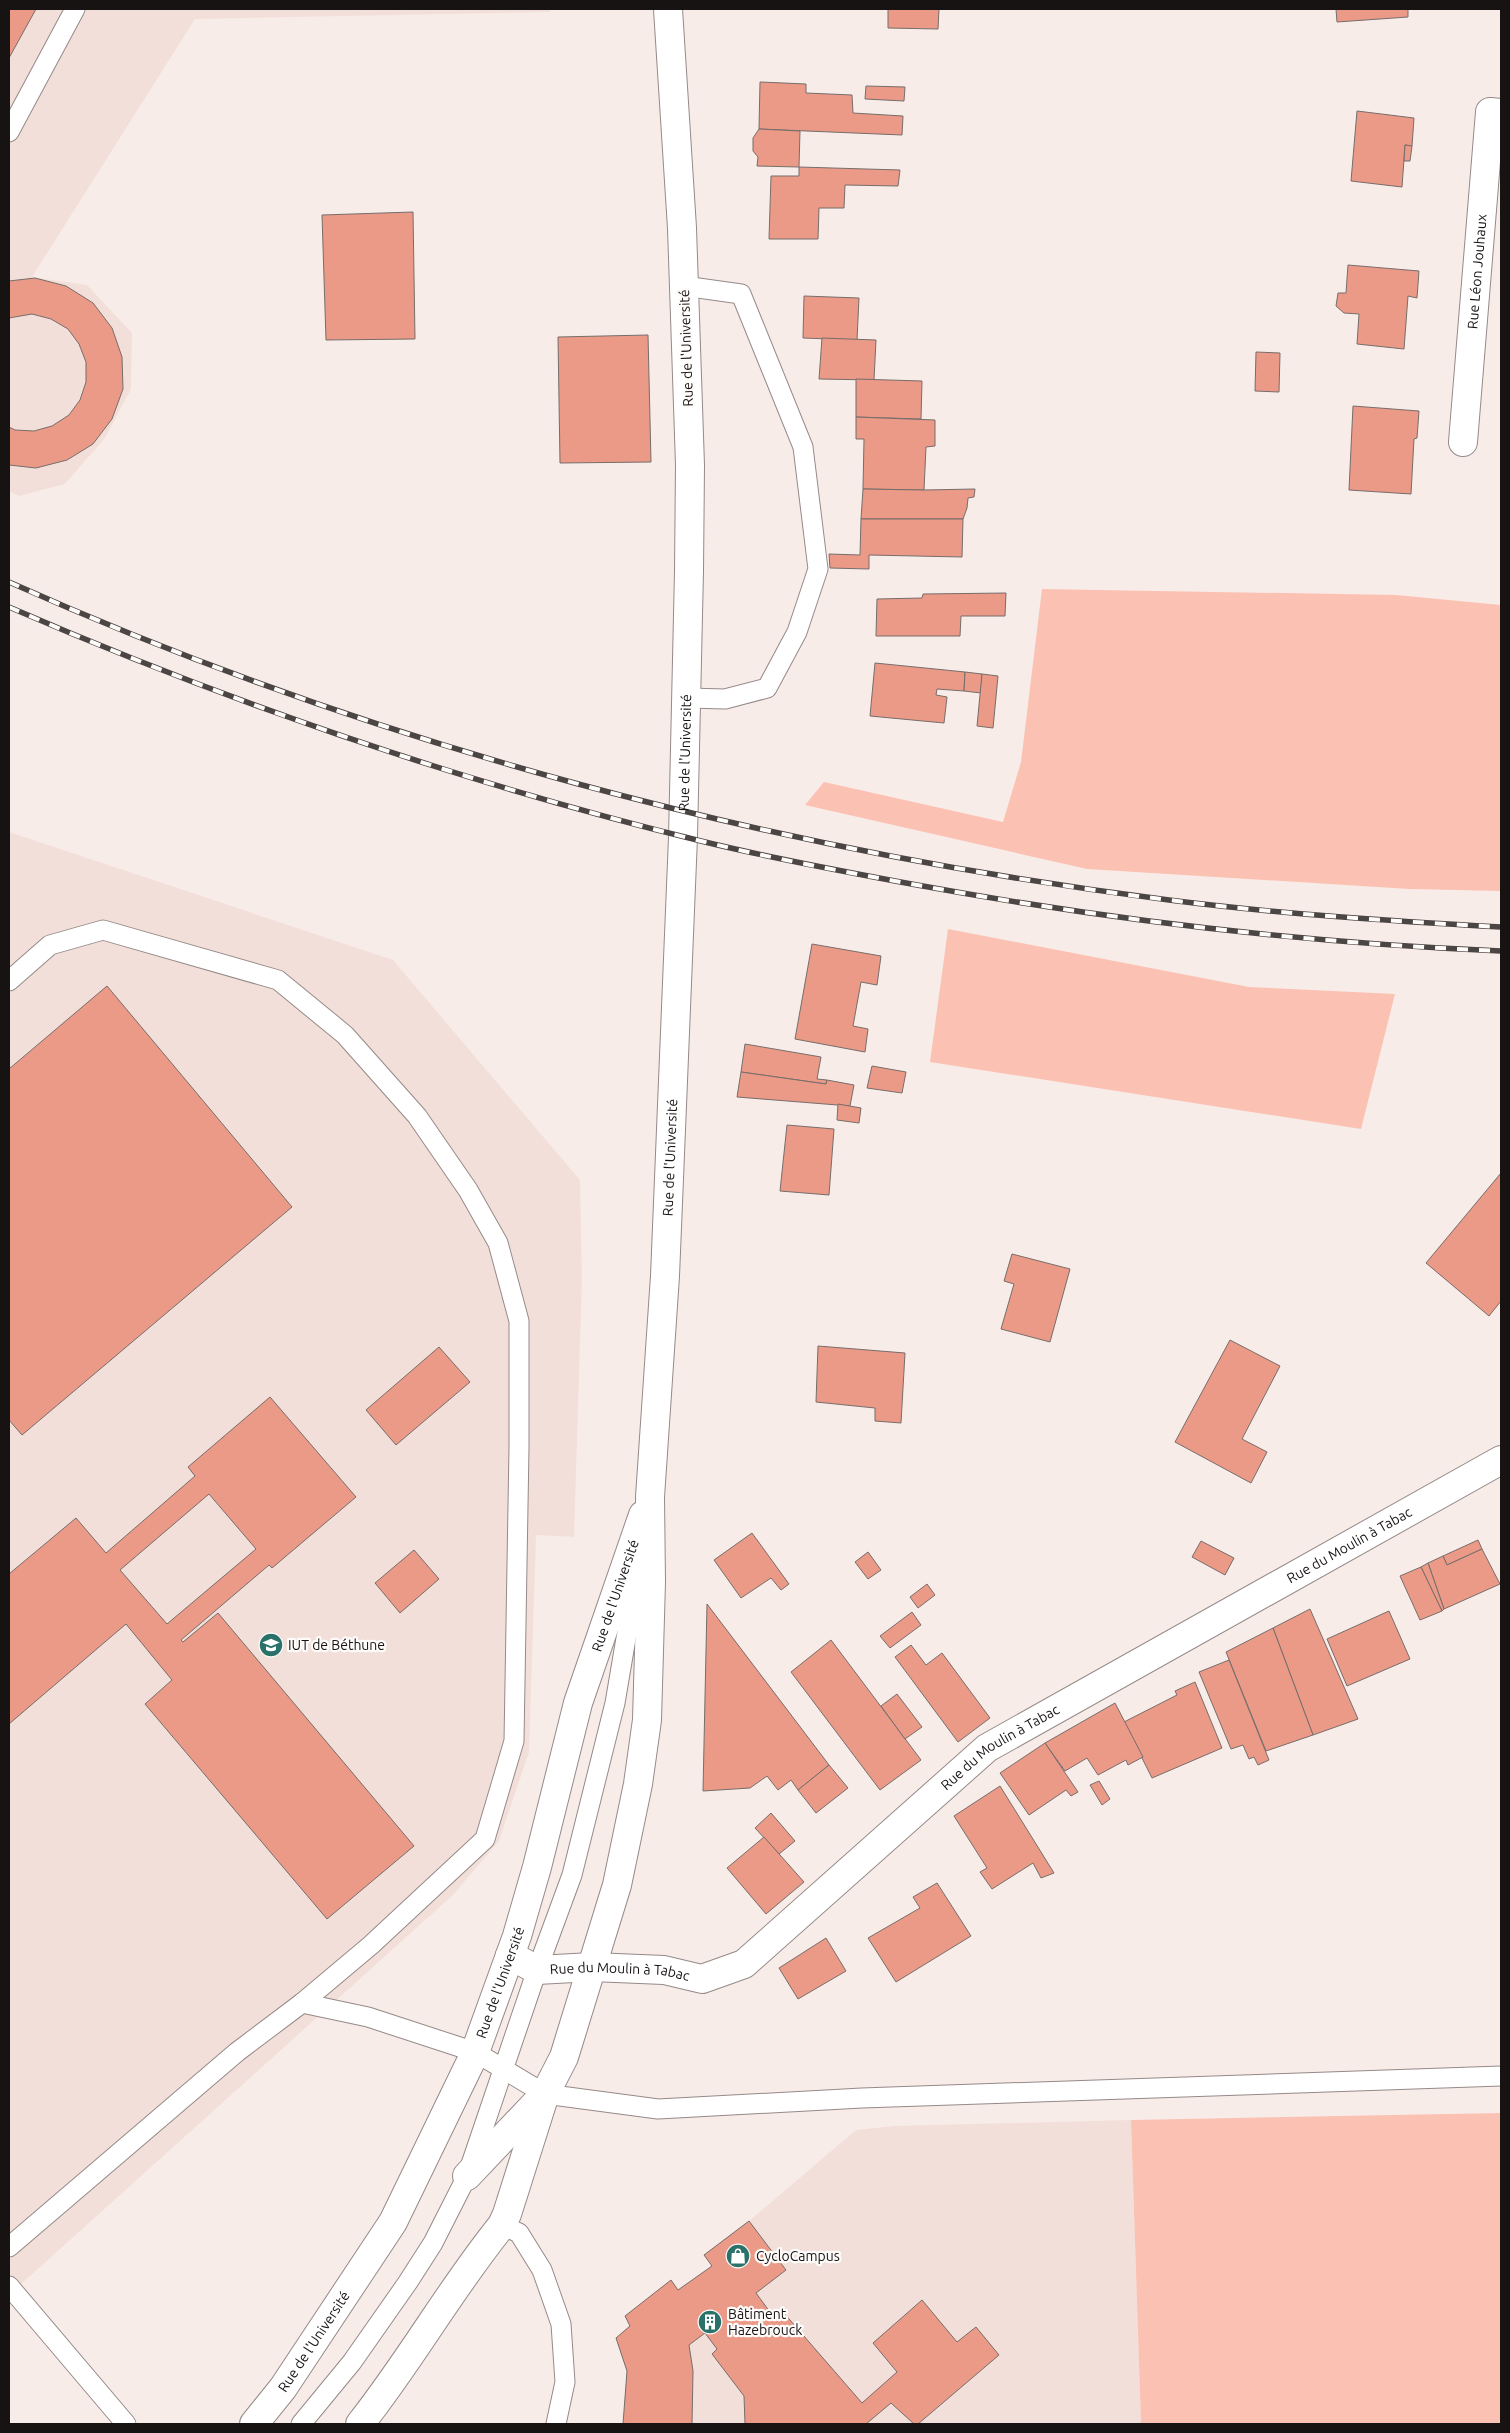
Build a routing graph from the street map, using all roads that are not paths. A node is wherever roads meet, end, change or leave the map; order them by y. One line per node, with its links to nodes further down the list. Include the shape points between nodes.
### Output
1 (75, 9): 4 (lane)
2 (668, 9): 5 (street, Rue de l'Université)
3 (1501, 113): 6 (street, Rue Léon Jouhaux, via 1490,112)
4 (9, 132)
5 (684, 286): 7 (street, Rue de l'Université, via 690,465); 7 (lane, via 741,294 803,447 818,570 797,632 767,688 725,699)
6 (1464, 442)
7 (688, 698): 10 (street, Rue de l'Université, via 665,1276)
8 (9, 981): 14 (lane, via 50,945 103,930 278,980 345,1035 418,1116 468,1190 498,1243 519,1321 514,1741 486,1839)
9 (1501, 1460): 12 (street, Rue du Moulin à Tabac, via 987,1748 744,1964 702,1979 664,1970)
10 (650, 1497): 11 (street, Rue de l'Université, via 578,1703 537,1867); 12 (street, Rue de l'Université, via 652,1582 647,1720 638,1784 617,1885); 13 (lane, via 615,1702 572,1875)
11 (510, 1955): 13 (street, Rue du Moulin à Tabac); 15 (street, Rue de l'Université)
12 (592, 1967): 13 (street, Rue du Moulin à Tabac); 18 (street, Rue de l'Université, via 564,2057)
13 (537, 1970): 16 (lane)
14 (302, 2003): 15 (lane, via 368,2017); 21 (lane, via 237,2052)
15 (475, 2052): 16 (lane); 24 (street, Rue de l'Université, via 393,2222 283,2388)
16 (503, 2070): 18 (lane); 19 (lane)
17 (1501, 2076): 18 (lane, via 862,2098 658,2109)
18 (545, 2094): 19 (street); 20 (street)
19 (468, 2176): 25 (lane, via 433,2243 408,2282 352,2362)
20 (502, 2225): 26 (street, via 391,2385); 27 (lane, via 519,2233 542,2270 561,2324 565,2382)
21 (9, 2247)
22 (9, 2286): 23 (lane)
23 (126, 2424)
24 (254, 2424)
25 (301, 2424)
26 (360, 2424)
27 (556, 2424)

